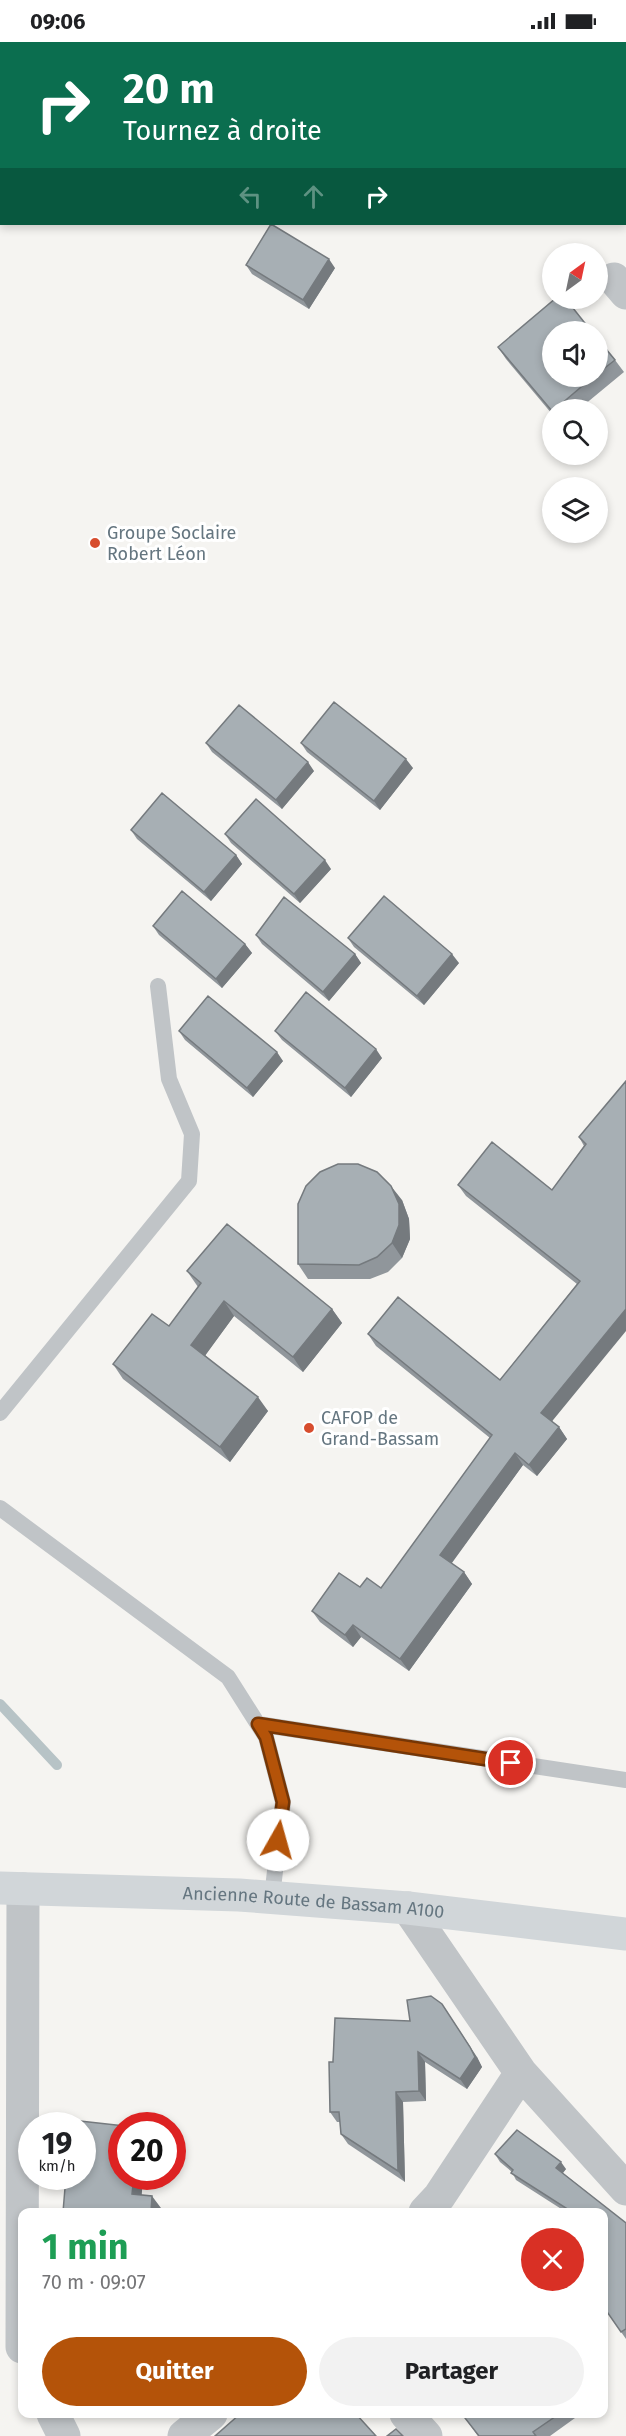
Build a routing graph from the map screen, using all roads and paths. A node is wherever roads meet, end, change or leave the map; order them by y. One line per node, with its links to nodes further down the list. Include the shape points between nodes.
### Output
1 (158, 986): 2 (lane, via 170,1078 192,1134 189,1181)
2 (0, 1413)
3 (0, 1508): 4 (lane, via 228,1677)
4 (258, 1724): 5 (lane); 7 (lane, via 266,1737 283,1802)
5 (626, 1780)
6 (11, 1888): 7 (main road, Ancienne Route de Bassam A100); 13 (street)
7 (272, 1898): 8 (main road, Ancienne Route de Bassam A100)
8 (408, 1908): 9 (main road, Ancienne Route de Bassam A100); 10 (street)
9 (626, 1934)
10 (521, 2073): 11 (street); 12 (street)
11 (626, 2189)
12 (429, 2208)
13 (15, 2345)
14 (55, 2418): 17 (street)
15 (206, 2418): 18 (street)
16 (410, 2418): 19 (street)
17 (64, 2436)
18 (184, 2436)
19 (426, 2436)

